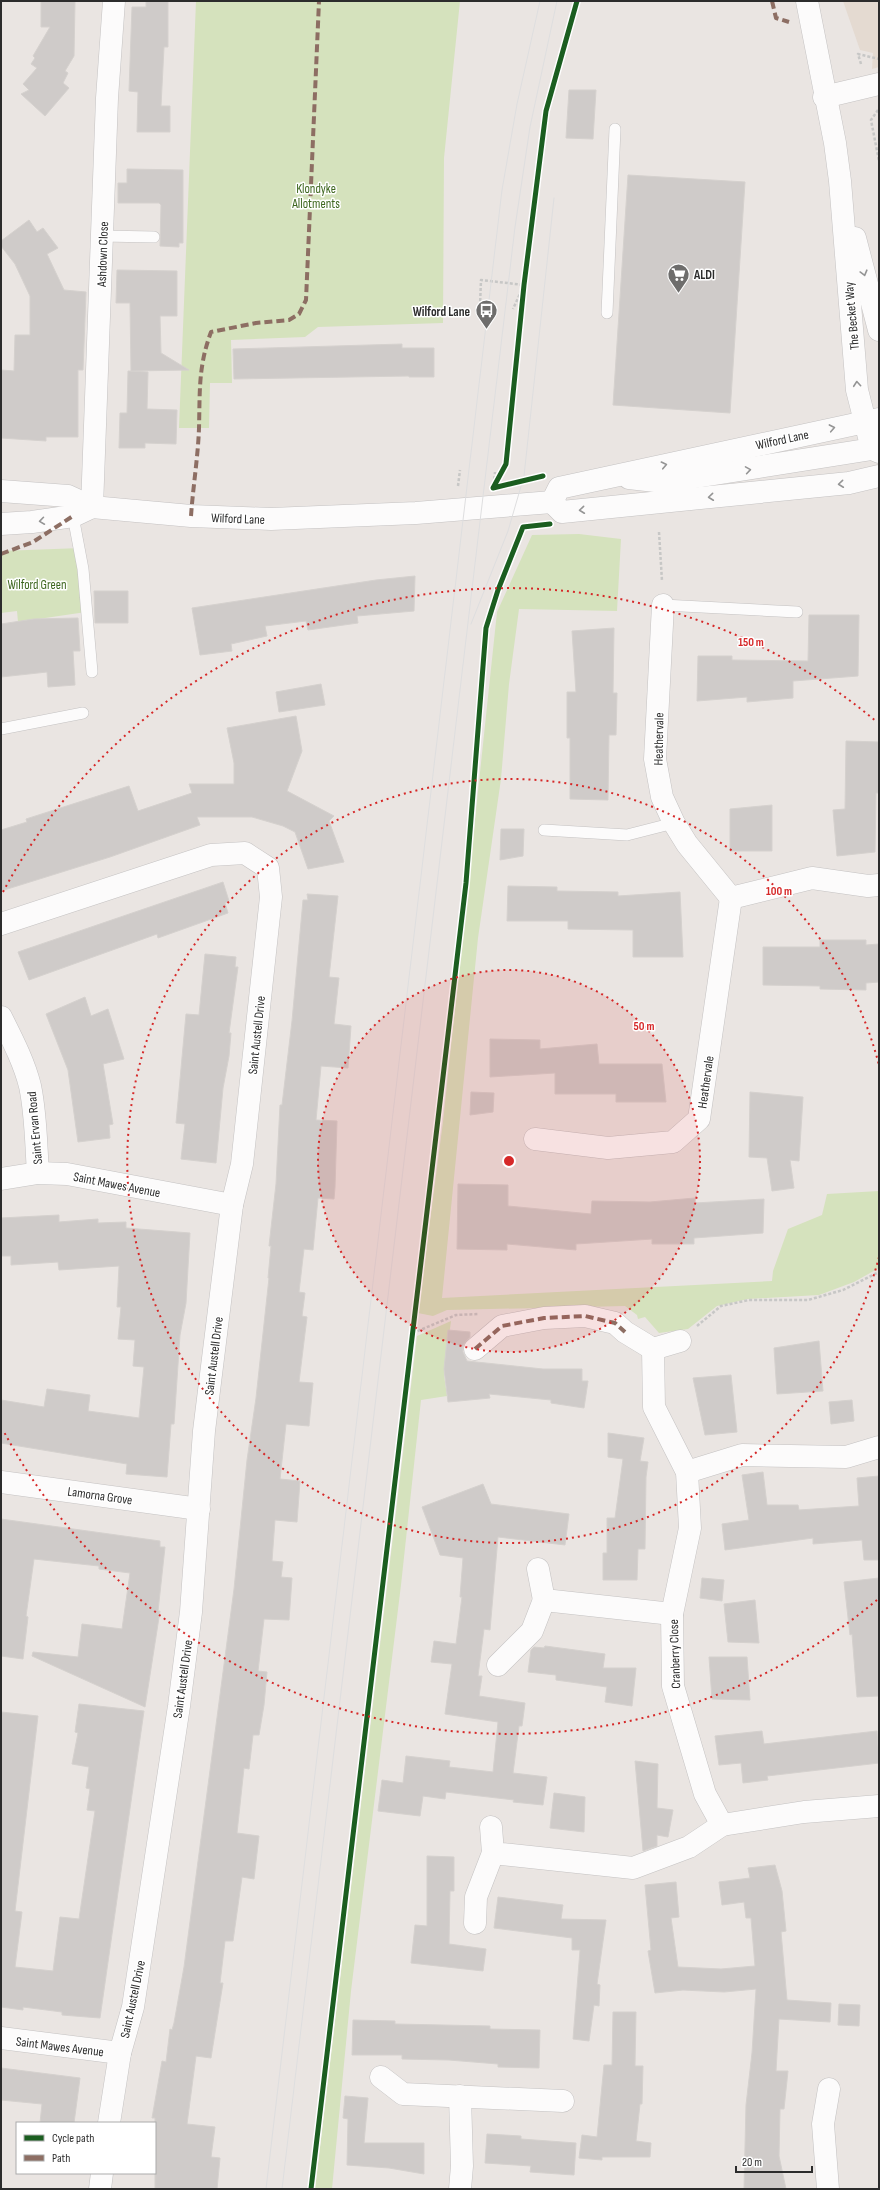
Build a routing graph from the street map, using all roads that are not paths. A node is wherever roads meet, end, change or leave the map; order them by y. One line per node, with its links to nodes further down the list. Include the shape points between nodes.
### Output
1 (114, 1): 7 (street, Ashdown Close, via 107,98)
2 (807, 1): 4 (street, The Becket Way)
3 (879, 84): 4 (street)
4 (824, 97): 6 (street, The Becket Way, via 835,143)
5 (615, 130): 9 (lane)
6 (840, 181): 10 (street, The Becket Way, one-way to 10); 11 (street, The Becket Way, one-way to 6, via 857,390)
7 (102, 236): 8 (lane); 17 (street, Ashdown Close)
8 (154, 237)
9 (607, 313)
10 (879, 330)
11 (874, 423): 12 (street, The Becket Way); 13 (street, Wilford Lane, one-way to 11)
12 (876, 451): 13 (street, one-way to 12, via 664,482)
13 (612, 476): 16 (street, Wilford Lane, via 559,488)
14 (879, 476): 16 (street, one-way to 16, via 849,483 562,512)
15 (1, 491): 17 (street, Wilford Lane, via 68,496)
16 (552, 502): 17 (street, Wilford Lane, via 416,514 271,519)
17 (83, 512): 18 (street, Wilford Lane, one-way to 18, via 32,522); 21 (lane, via 83,569)
18 (1, 524)
19 (663, 605): 20 (lane); 24 (street, Heathervale, via 655,759 662,797)
20 (797, 612)
21 (92, 672)
22 (83, 713): 23 (lane)
23 (1, 729)
24 (674, 823): 25 (lane, via 627,835); 27 (street, Heathervale, via 687,844)
25 (544, 830)
26 (879, 885): 27 (street, via 868,886 812,878)
27 (731, 898): 30 (street, Heathervale, via 699,1119 673,1142 608,1148)
28 (1, 924): 33 (street, Saint Austell Drive, via 211,855 245,853 268,868 271,897 242,1164)
29 (1, 1017): 31 (street, Saint Ervan Road, via 15,1045 30,1086)
30 (535, 1140)
31 (38, 1173): 32 (street, Saint Mawes Avenue); 33 (street, Saint Mawes Avenue, via 67,1174)
32 (1, 1179)
33 (232, 1205): 40 (street, Saint Austell Drive, via 204,1431)
34 (680, 1342): 36 (street)
35 (475, 1349): 36 (street, via 502,1326 544,1318 585,1316 615,1323)
36 (652, 1349): 38 (street, Cranberry Close, via 654,1407)
37 (879, 1447): 38 (street, via 846,1457 742,1456)
38 (687, 1472): 43 (street, Cranberry Close, via 690,1528)
39 (1, 1482): 40 (street, Lamorna Grove)
40 (199, 1509): 51 (street, Saint Austell Drive, via 191,1612 178,1714 133,2008)
41 (538, 1569): 42 (street)
42 (544, 1600): 43 (street); 44 (street, via 532,1631)
43 (672, 1614): 46 (street, Cranberry Close, via 673,1686 705,1794)
44 (498, 1665)
45 (879, 1806): 46 (street, via 804,1812)
46 (722, 1826): 48 (street, via 689,1847 633,1868)
47 (491, 1827): 48 (street)
48 (493, 1853): 49 (street, via 476,1897)
49 (475, 1923)
50 (1, 2038): 51 (street, Saint Mawes Avenue)
51 (120, 2053): 56 (street, Saint Austell Drive)
52 (381, 2077): 54 (street, via 403,2094)
53 (829, 2089): 60 (street, via 823,2124)
54 (460, 2096): 55 (street); 59 (street)
55 (563, 2101)
56 (109, 2122)
57 (102, 2174): 58 (street)
58 (100, 2189)
59 (460, 2189)
60 (828, 2189)

